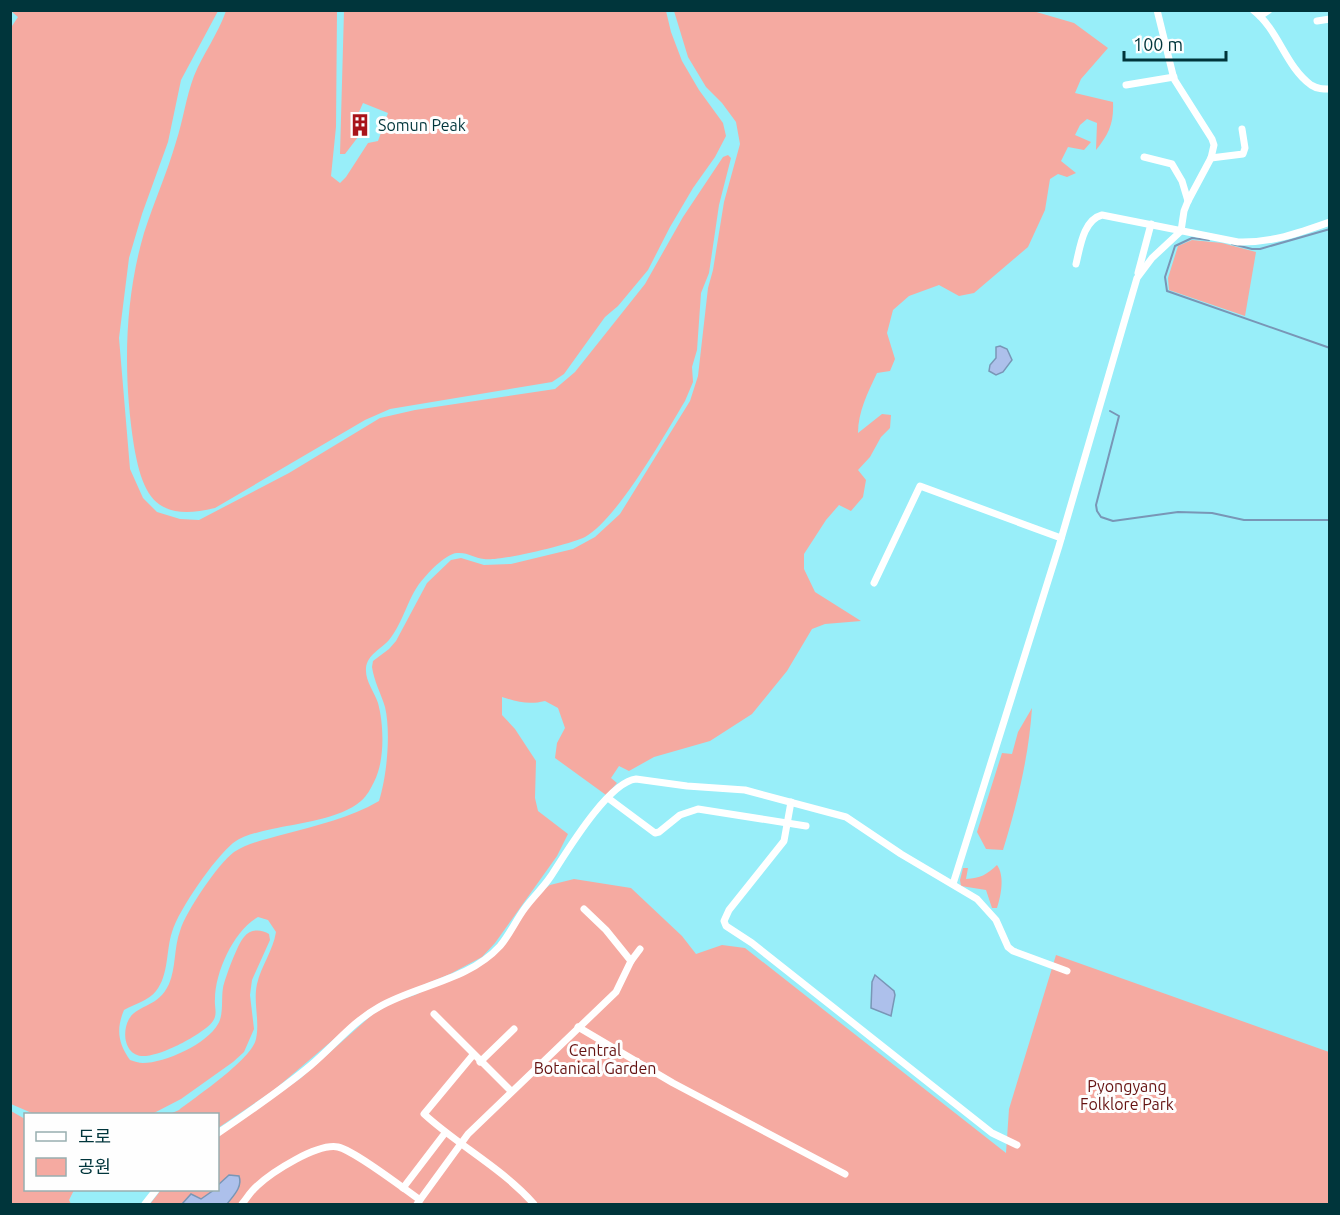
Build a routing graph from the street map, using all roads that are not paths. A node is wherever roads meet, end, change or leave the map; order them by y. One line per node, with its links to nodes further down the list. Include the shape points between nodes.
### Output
1 (1157, 10): 7 (street)
2 (1252, 10): 4 (street)
3 (1269, 10): 4 (street)
4 (1260, 16): 9 (street, via 1288,59 1311,85)
5 (1329, 19): 6 (street)
6 (1317, 21)
7 (1173, 77): 8 (street); 12 (street, via 1212,139)
8 (1126, 85)
9 (1329, 88)
10 (1242, 129): 12 (street, via 1243,154)
11 (1144, 157): 13 (street, via 1172,164)
12 (1211, 158): 13 (street)
13 (1188, 201): 16 (street)
14 (1329, 222): 16 (street, via 1260,243)
15 (1151, 224): 16 (street); 17 (street, via 1102,215 1092,219); 18 (street)
16 (1181, 231): 18 (street)
17 (1076, 264)
18 (1137, 278): 19 (street)
19 (1061, 538): 20 (street, via 920,486); 25 (street)
20 (874, 583)
21 (608, 798): 22 (street, via 622,783 636,779 745,790); 23 (street, via 655,833 680,815 698,809); 36 (street, via 571,842 543,887 494,951 461,972 374,1010 309,1067)
22 (791, 801): 23 (street); 25 (street, via 846,817 901,855)
23 (787, 823): 24 (street); 39 (street, via 784,841 729,909 726,926 992,1133)
24 (806, 826)
25 (953, 884): 29 (street, via 977,898 989,911 1012,951)
26 (584, 909): 28 (street)
27 (640, 949): 28 (street)
28 (631, 961): 31 (street, via 616,992)
29 (1067, 971)
30 (434, 1014): 33 (street)
31 (578, 1027): 35 (street); 40 (street, via 673,1083)
32 (514, 1029): 34 (street)
33 (473, 1055): 34 (street); 37 (street, via 424,1114)
34 (480, 1062): 35 (street)
35 (511, 1091): 38 (street)
36 (219, 1131)
37 (445, 1133): 38 (street); 41 (street)
38 (460, 1143): 43 (street); 46 (street)
39 (1017, 1145)
40 (845, 1174)
41 (403, 1188): 43 (street); 45 (street, via 347,1150 329,1146 300,1157 260,1183)
42 (155, 1191): 44 (street)
43 (419, 1202)
44 (145, 1204)
45 (242, 1204)
46 (534, 1204)

